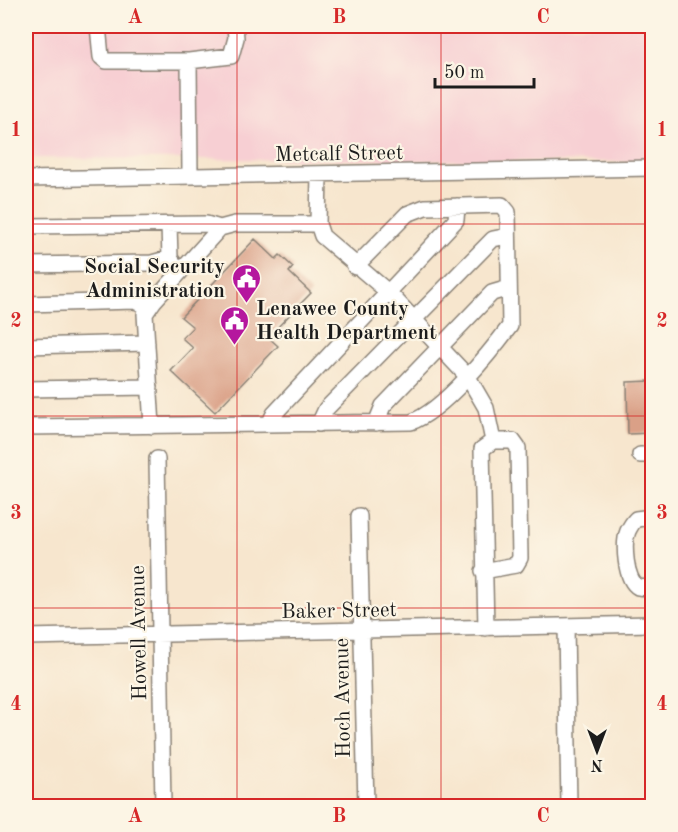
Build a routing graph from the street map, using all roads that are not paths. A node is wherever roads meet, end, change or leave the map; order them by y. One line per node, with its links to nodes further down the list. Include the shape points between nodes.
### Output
1 (98, 26): 3 (street, via 101,57 106,61)
2 (235, 26): 3 (street, via 231,56)
3 (189, 61): 6 (street)
4 (652, 168): 5 (street, Metcalf Street)
5 (319, 174): 6 (street, Metcalf Street); 9 (street)
6 (190, 176): 7 (street, Metcalf Street)
7 (26, 179)
8 (457, 206): 13 (street, via 502,205 508,212); 16 (street, via 425,207 407,214); 19 (street, via 456,220)
9 (318, 224): 12 (street); 16 (street, via 322,236)
10 (169, 225): 11 (street); 12 (street); 14 (street)
11 (26, 226)
12 (220, 228): 17 (street)
13 (508, 236): 18 (street); 22 (street, via 493,239)
14 (170, 258): 15 (street, via 152,263); 17 (street)
15 (26, 265)
16 (355, 267): 19 (street)
17 (180, 273): 21 (street)
18 (509, 288): 25 (street, via 492,293); 26 (street, via 510,326)
19 (387, 292): 22 (street); 30 (street)
20 (26, 304): 21 (street, via 135,301)
21 (150, 307): 23 (street, via 145,314)
22 (413, 321): 25 (street); 31 (street, via 326,409)
23 (147, 343): 24 (street); 27 (street)
24 (26, 346)
25 (439, 348): 26 (street); 29 (street, via 383,406)
26 (468, 377): 29 (street, via 423,418); 34 (street, via 486,408)
27 (150, 387): 28 (street); 32 (street)
28 (26, 389)
29 (376, 423): 31 (street)
30 (269, 424): 31 (street); 32 (street)
31 (319, 424)
32 (152, 426): 33 (street)
33 (26, 427)
34 (493, 441): 38 (street, via 482,449); 38 (street, via 513,441 518,448 519,558 516,566)
35 (157, 459): 44 (street, Howell Avenue)
36 (359, 516): 43 (street, Hoch Avenue)
37 (652, 517): 39 (street, via 636,519 627,532 632,582 639,588)
38 (483, 571): 42 (street)
39 (652, 587)
40 (652, 624): 41 (street, Baker Street)
41 (566, 626): 42 (street, Baker Street); 48 (street)
42 (486, 628): 43 (street, Baker Street)
43 (362, 631): 44 (street, Baker Street); 47 (street, Hoch Avenue)
44 (159, 634): 45 (street, Baker Street); 46 (street, Howell Avenue)
45 (26, 637)
46 (163, 807)
47 (366, 807)
48 (569, 807)

